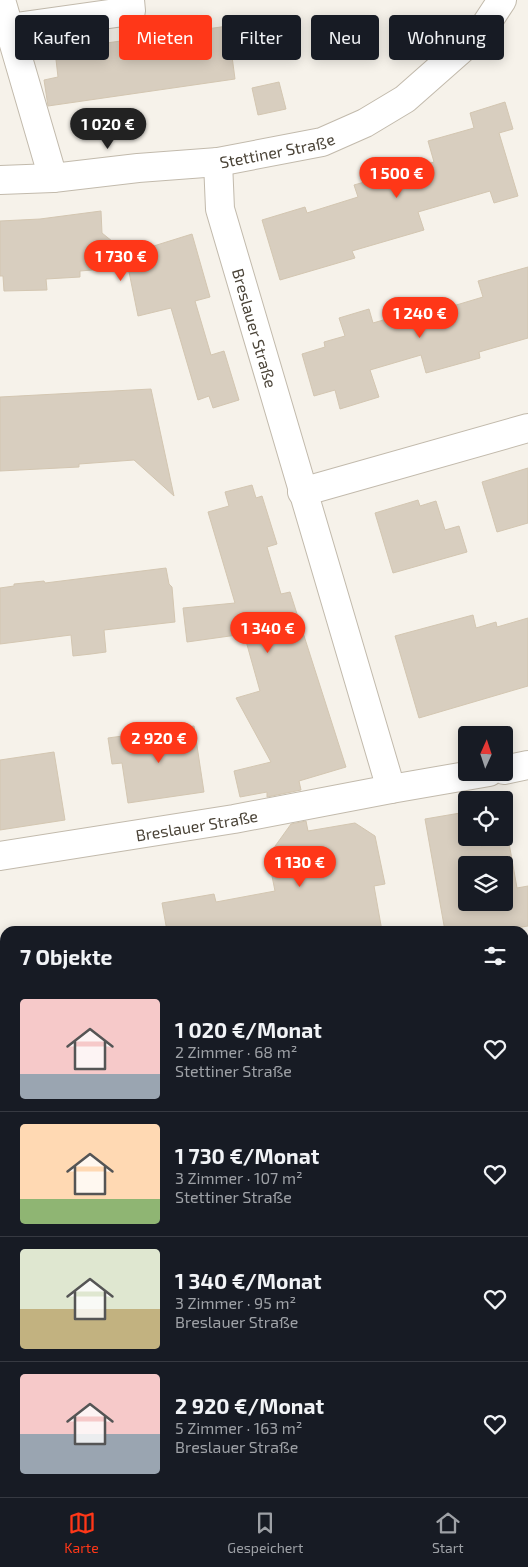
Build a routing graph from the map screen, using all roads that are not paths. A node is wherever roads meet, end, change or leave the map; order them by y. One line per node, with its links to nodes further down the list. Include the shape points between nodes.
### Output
1 (1, 0): 4 (street)
2 (130, 0): 4 (street, via 131,11)
3 (502, 0): 5 (street, Stettiner Straße, via 480,32 444,66 405,98 365,122 322,142)
4 (8, 28): 6 (street)
5 (218, 162): 6 (street, Stettiner Straße); 9 (street, Breslauer Straße, via 220,209)
6 (53, 178): 7 (street, Stettiner Straße)
7 (0, 180)
8 (528, 428): 9 (street)
9 (302, 492): 13 (street, Breslauer Straße)
10 (528, 765): 11 (street)
11 (513, 768)
12 (458, 777): 13 (street, Breslauer Straße)
13 (391, 789): 14 (street, Breslauer Straße, via 234,819)
14 (0, 856)

